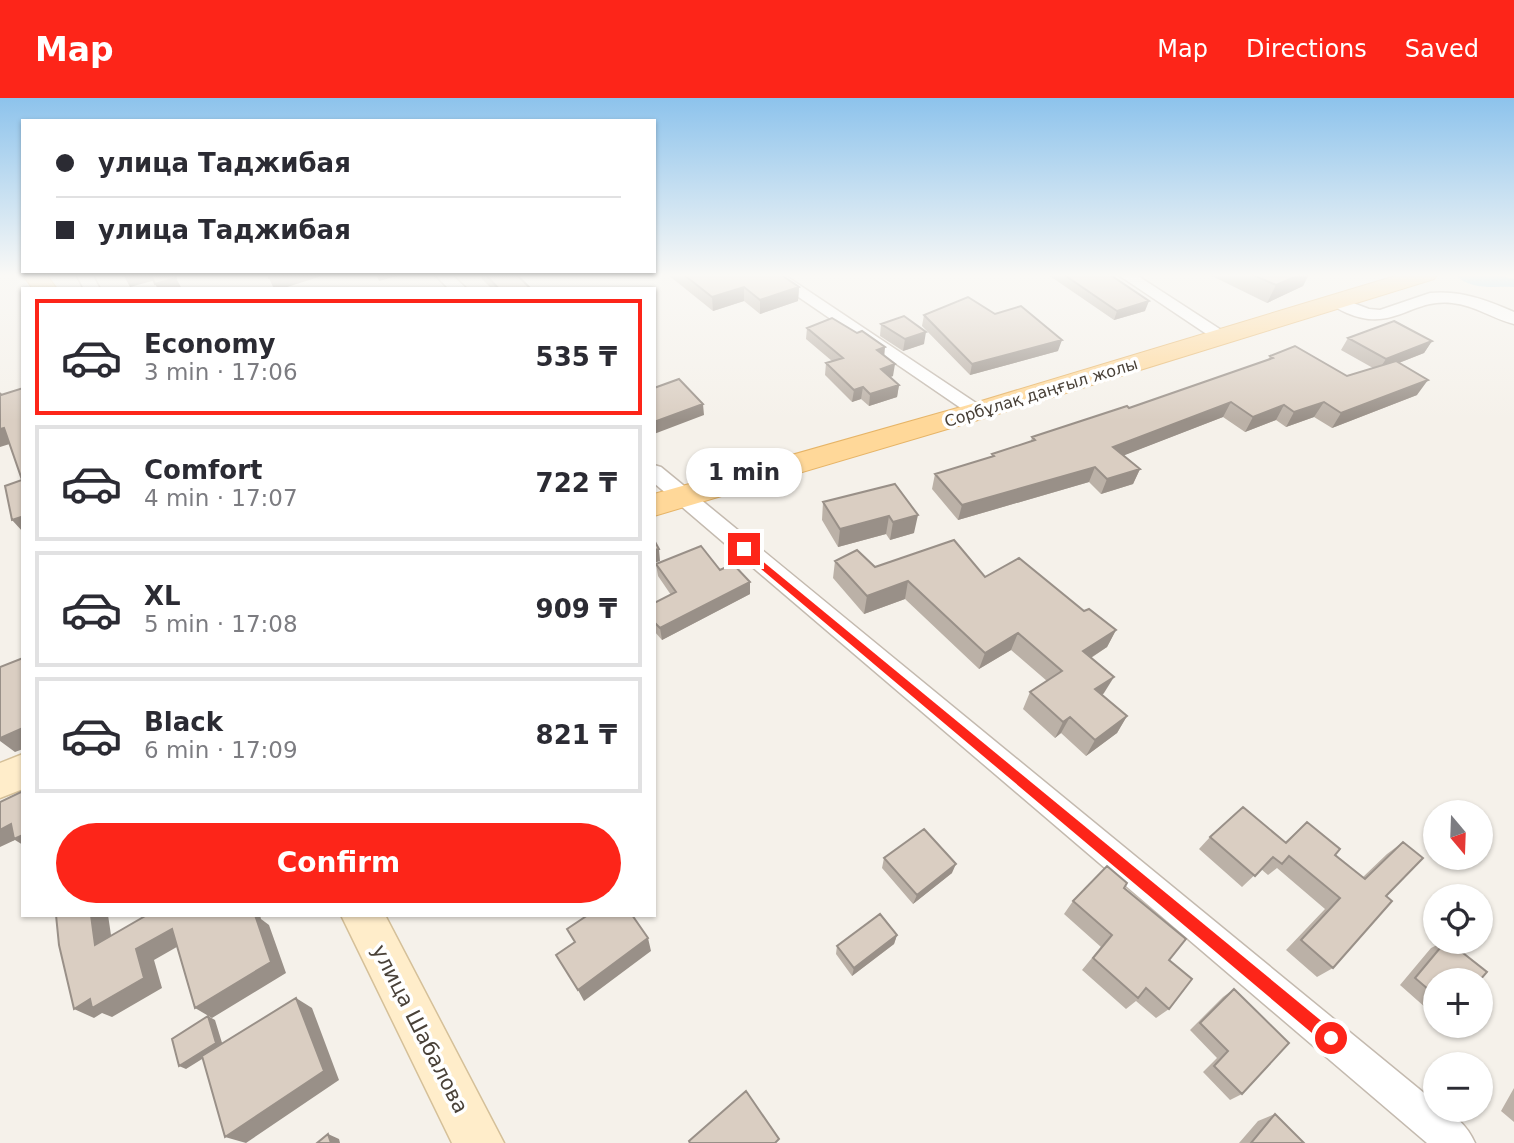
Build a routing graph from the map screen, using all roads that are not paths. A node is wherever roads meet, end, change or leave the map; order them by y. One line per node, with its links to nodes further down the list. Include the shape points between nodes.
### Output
1 (846, 323): 5 (street)
2 (1201, 323): 4 (street)
3 (1269, 323): 4 (main road, Сорбұлақ даңғыл жолы)
4 (1223, 337): 5 (main road, Сорбұлақ даңғыл жолы)
5 (978, 411): 7 (main road, Сорбұлақ даңғыл жолы)
6 (656, 476): 7 (street)
7 (668, 501): 12 (street)
8 (21, 772): 9 (street)
9 (0, 781)
10 (363, 917): 11 (street, улица Шабалова)
11 (479, 1143)
12 (1456, 1143)

